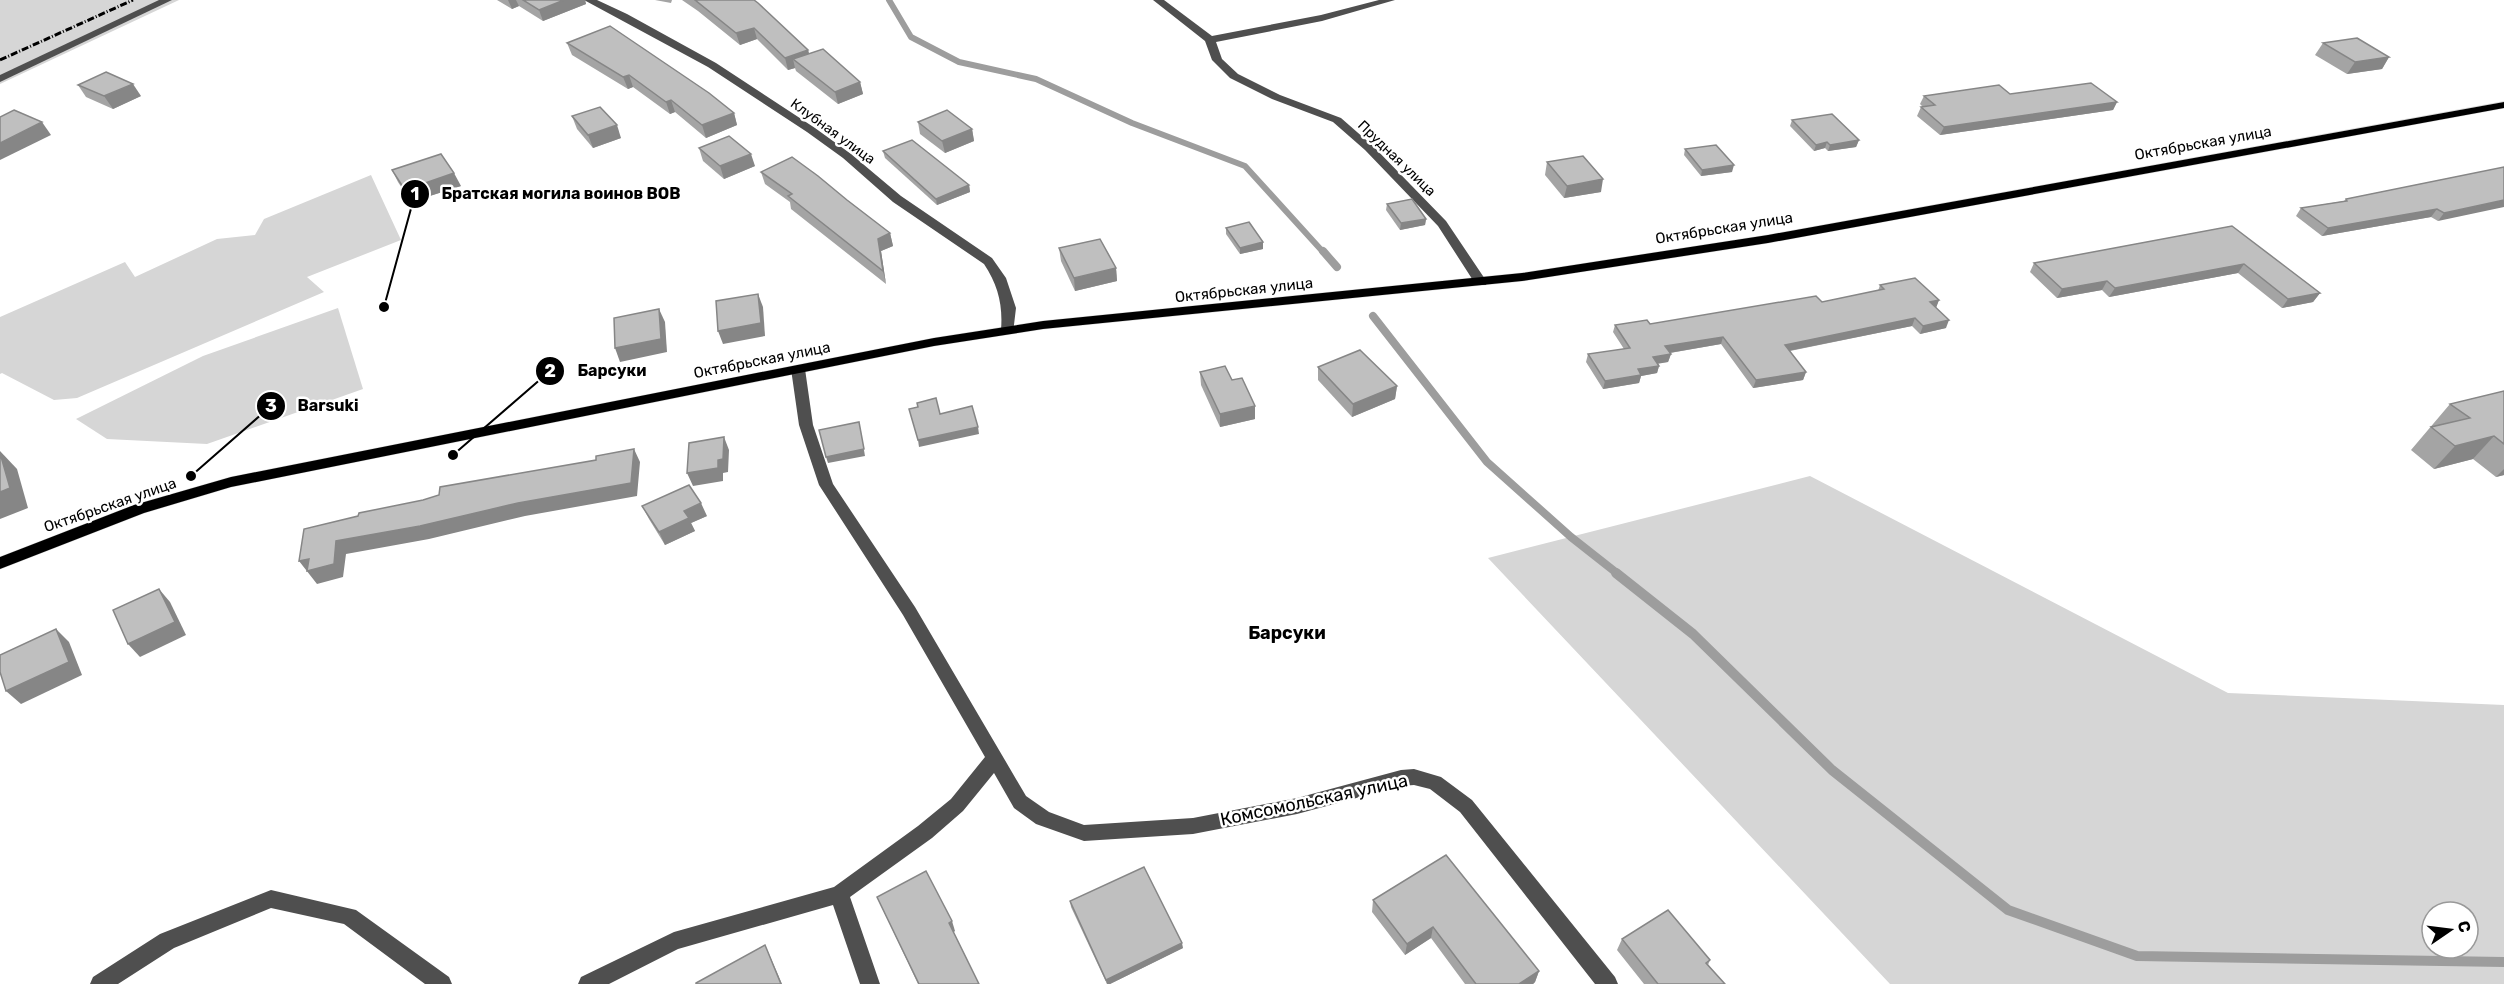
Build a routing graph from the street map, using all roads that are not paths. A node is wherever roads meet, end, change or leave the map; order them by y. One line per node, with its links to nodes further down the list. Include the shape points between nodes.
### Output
1 (167, 0): 6 (street)
2 (589, 0): 9 (street, Клубная улица, via 712,65 811,130 897,199 988,261 1000,278 1009,308)
3 (1158, 0): 5 (street, Прудная улица)
4 (1390, 0): 5 (street)
5 (1210, 40): 8 (street, Прудная улица, via 1216,60 1234,76 1337,120 1370,148 1442,224)
6 (0, 79)
7 (2504, 105): 8 (main road, Октябрьская улица, via 1768,239)
8 (1481, 282): 9 (main road, Октябрьская улица)
9 (1008, 330): 10 (main road, Октябрьская улица)
10 (798, 369): 11 (main road, Октябрьская улица, via 231,482 139,509); 12 (street, Комсомольская улица, via 806,425 826,485 909,611)
11 (0, 564)
12 (995, 758): 13 (street, via 957,806); 18 (street, Комсомольская улица, via 1020,802 1043,818 1084,833 1193,826 1297,806 1401,778 1436,783 1466,806)
13 (839, 894): 16 (street, via 675,941); 17 (street)
14 (100, 984): 15 (street, via 167,941 271,898 349,916)
15 (442, 984)
16 (588, 984)
17 (870, 984)
18 (1608, 984)

